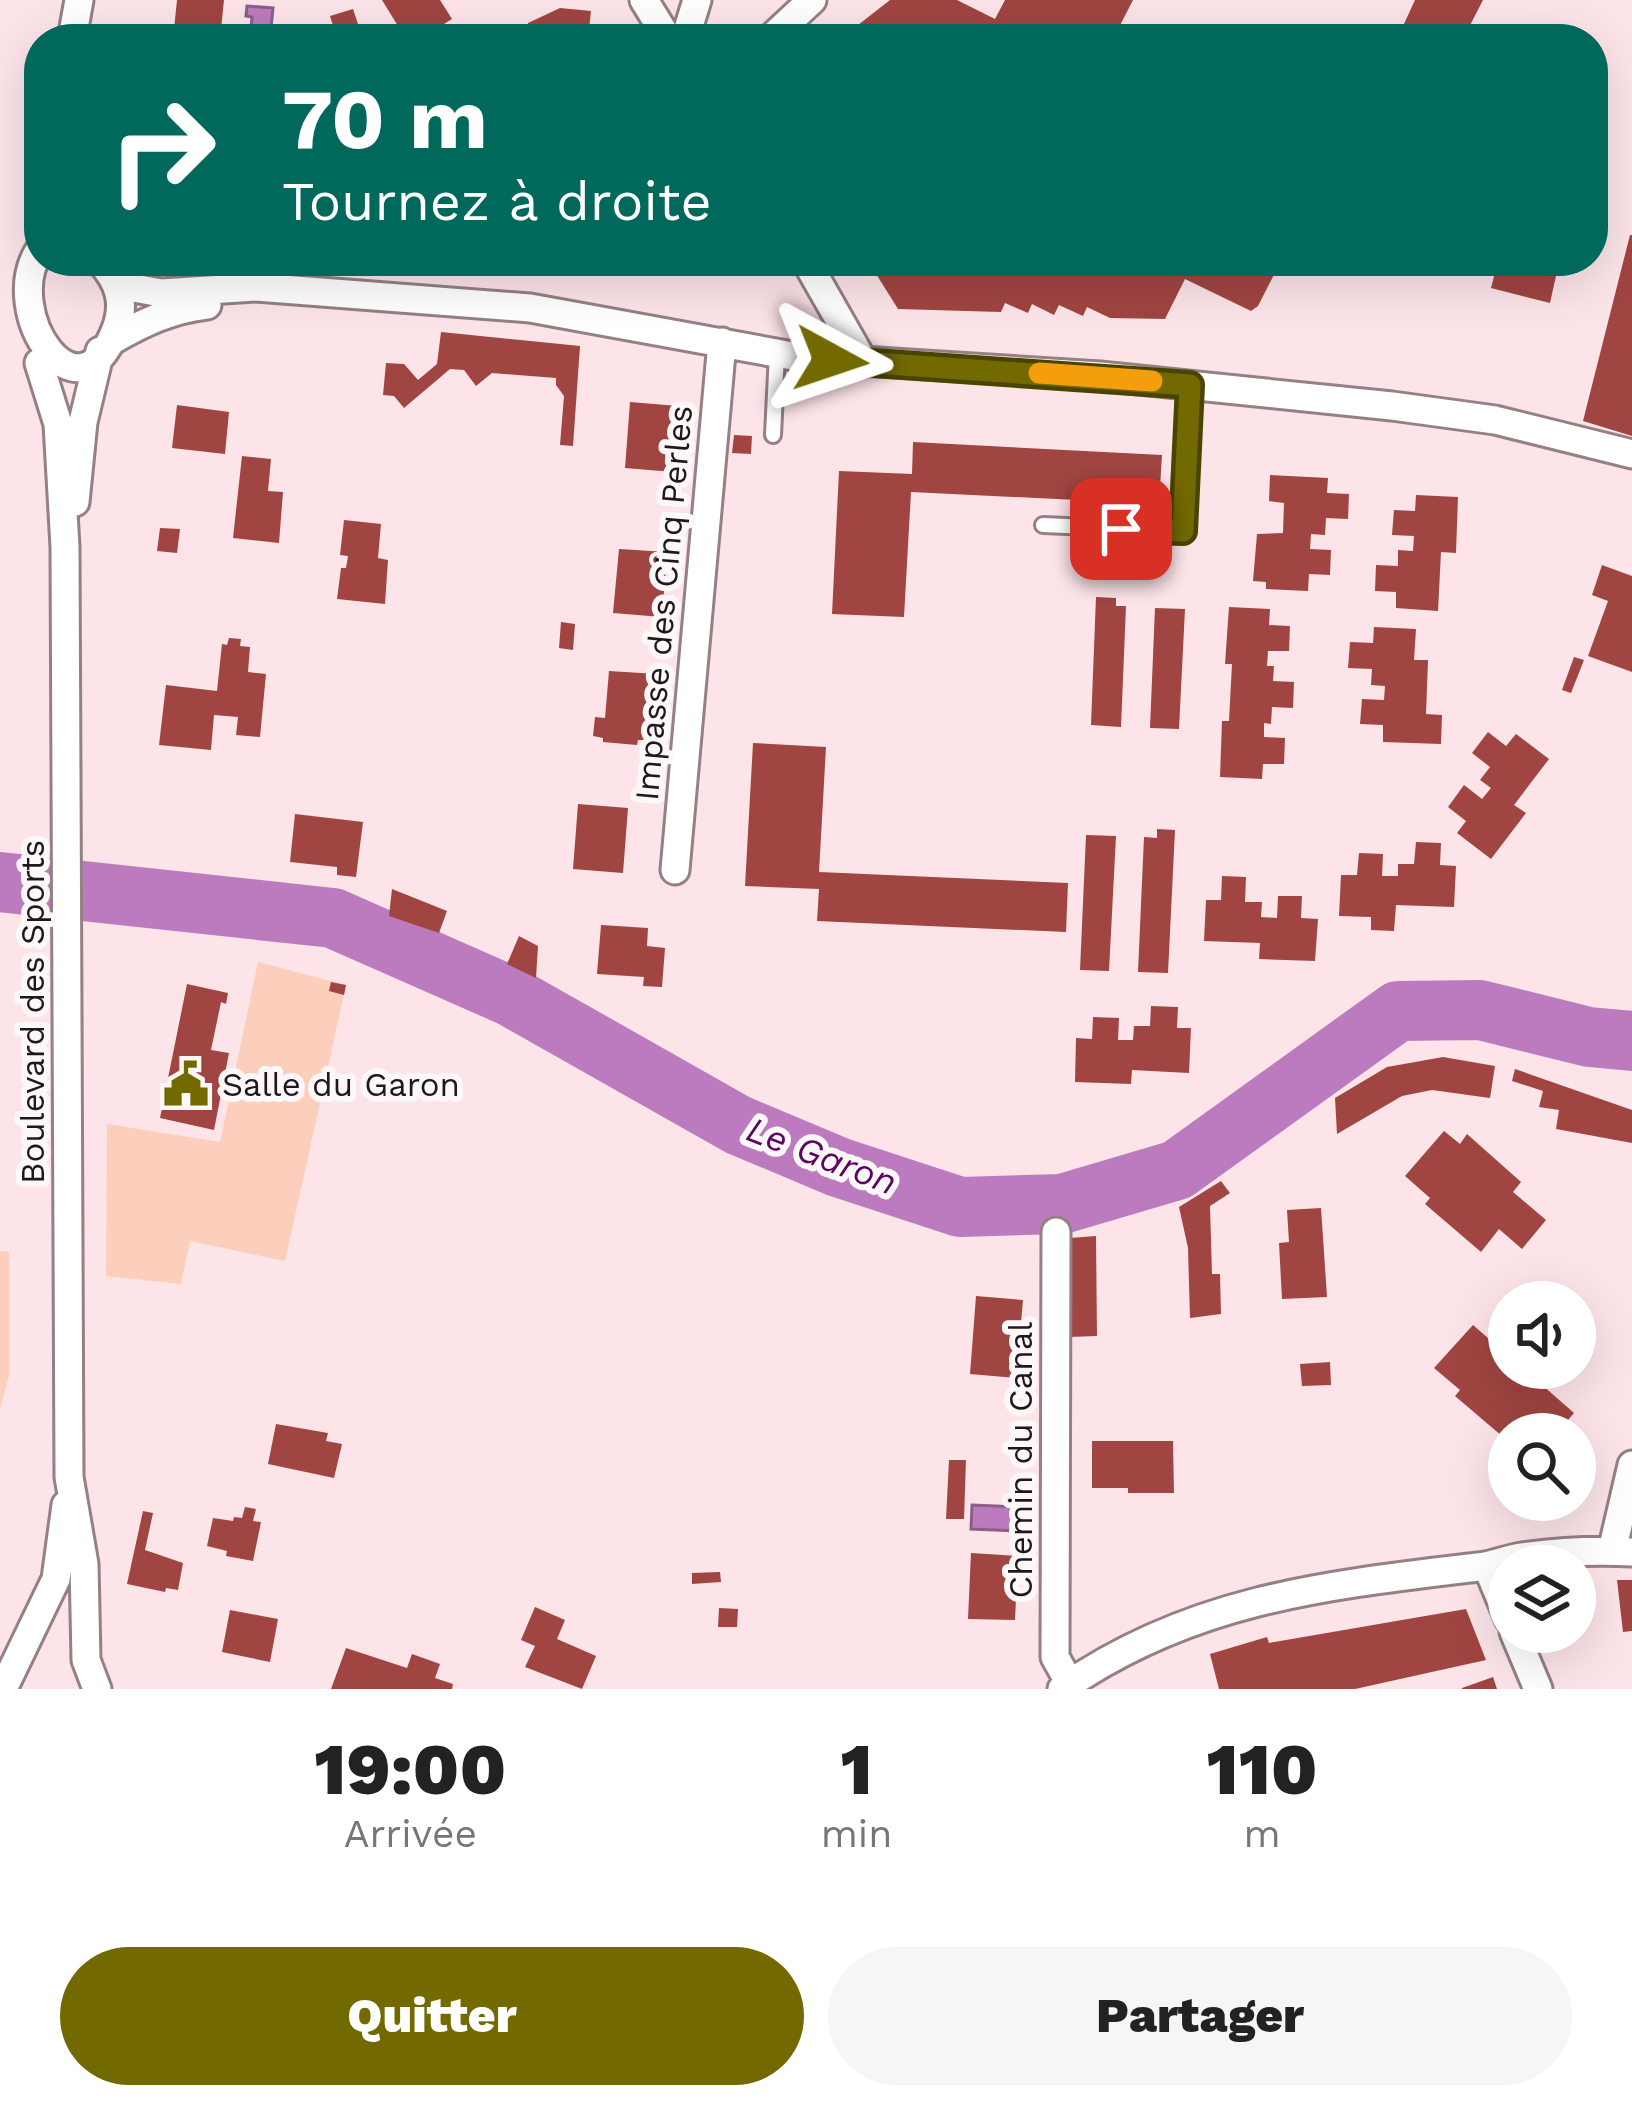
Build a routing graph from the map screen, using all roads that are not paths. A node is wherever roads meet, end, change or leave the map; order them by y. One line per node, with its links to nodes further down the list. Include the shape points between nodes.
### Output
1 (812, 0): 2 (street)
2 (786, 24)
3 (24, 265): 7 (street)
4 (111, 276): 11 (street, Boulevard des Sports, via 121,314)
5 (117, 276): 8 (street, via 161,293)
6 (815, 276): 14 (street)
7 (2, 292)
8 (320, 293): 10 (street, via 530,308); 11 (street, via 183,308)
9 (7, 333): 13 (street)
10 (722, 342): 12 (street); 20 (street, Impasse des Cinq Perles)
11 (106, 346): 13 (street, via 62,368); 19 (street, Boulevard des Sports, via 82,422)
12 (777, 353): 14 (street); 16 (lane)
13 (39, 363): 19 (street, Boulevard des Sports, via 58,424)
14 (864, 363): 15 (street)
15 (1190, 385): 17 (street, via 1495,420); 18 (lane, via 1183,531)
16 (773, 435)
17 (1632, 454)
18 (1043, 525)
19 (65, 547): 23 (street, Boulevard des Sports)
20 (675, 870)
21 (1056, 1232): 27 (street, Chemin du Canal, via 1055,1657)
22 (1632, 1465): 24 (street)
23 (69, 1477): 28 (street, Boulevard des Sports, via 56,1580); 29 (street, Boulevard des Sports, via 84,1564 86,1660)
24 (1622, 1552): 25 (street, via 1522,1557)
25 (1487, 1567): 27 (street, via 1317,1586 1219,1612 1130,1646)
26 (1523, 1653): 30 (street)
27 (1068, 1688)
28 (3, 1689)
29 (98, 1689)
30 (1538, 1689)

